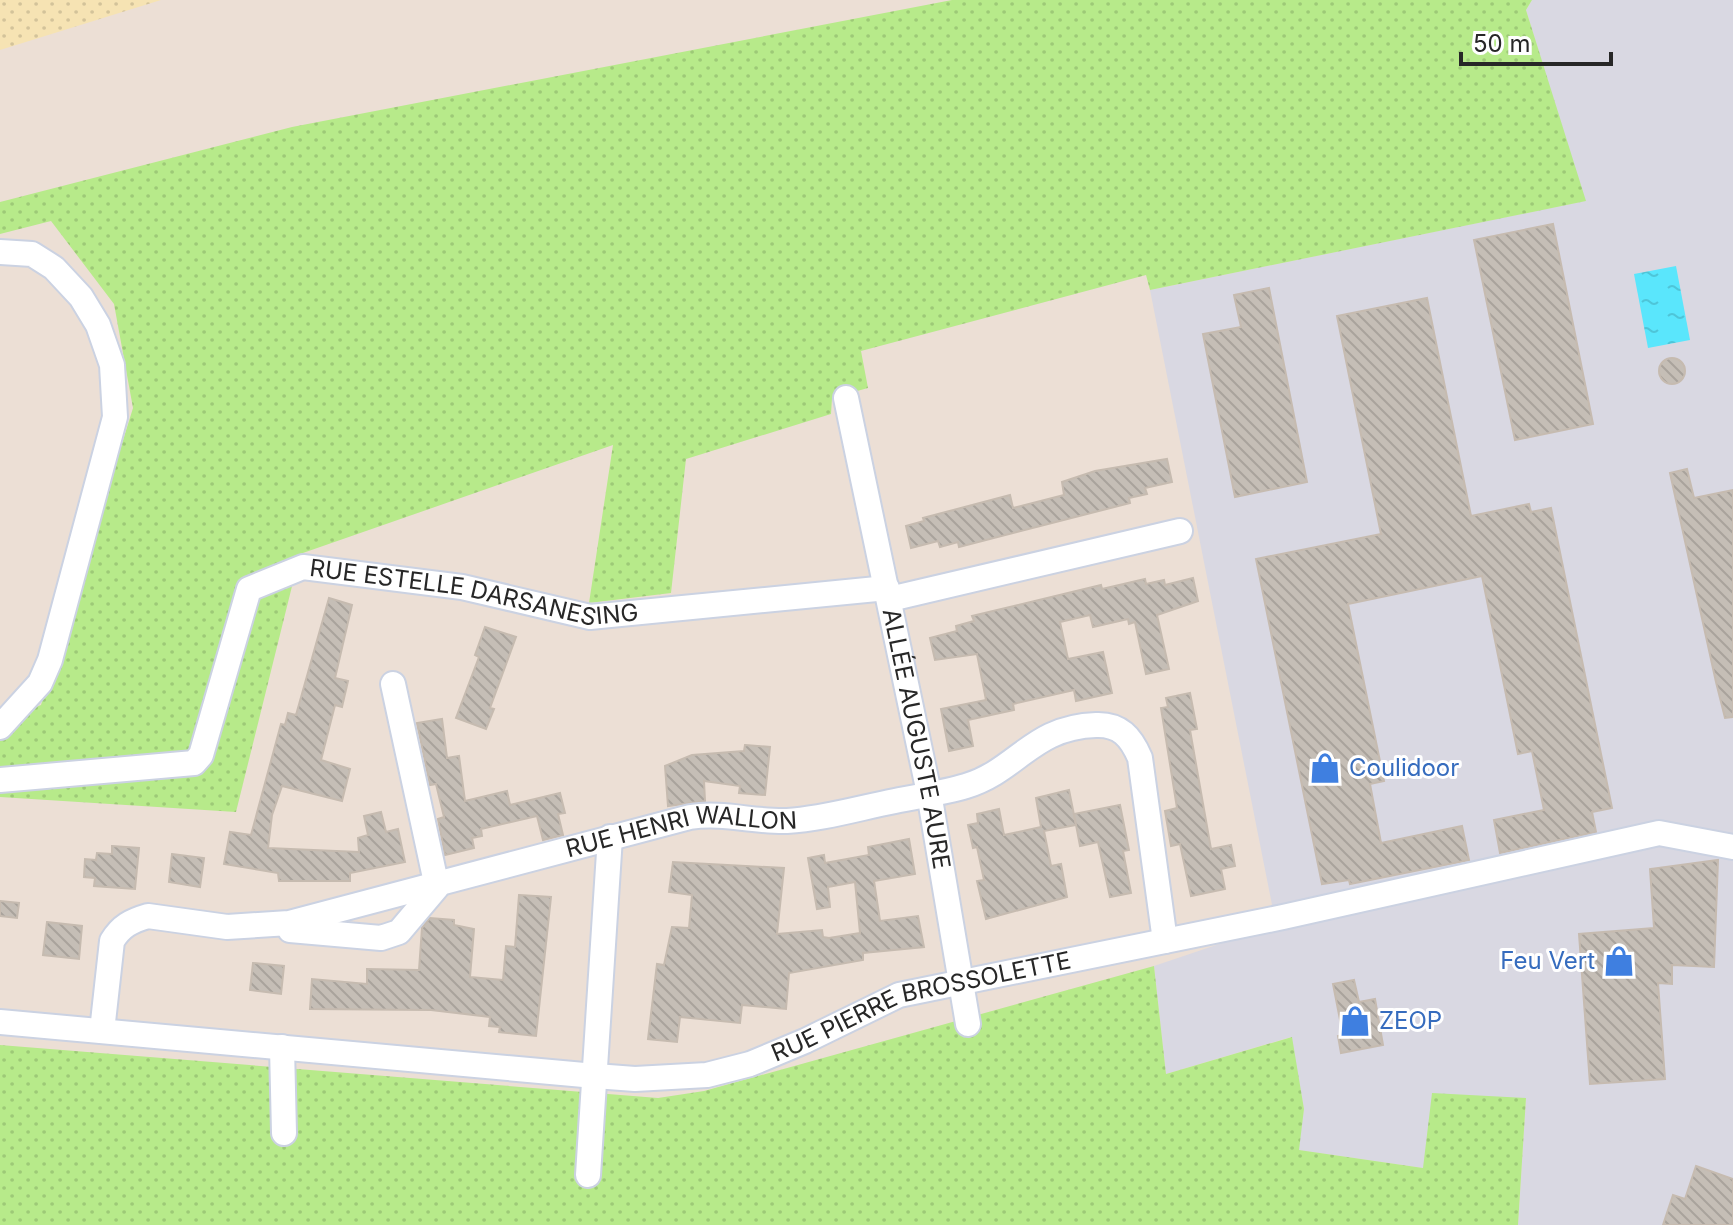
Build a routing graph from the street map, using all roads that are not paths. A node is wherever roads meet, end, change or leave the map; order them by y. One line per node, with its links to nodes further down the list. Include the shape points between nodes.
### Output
1 (0, 252): 6 (street, via 32,254 81,297 112,365 115,417 50,660 40,683)
2 (846, 398): 4 (street)
3 (1180, 531): 4 (street, ALLÉE AUGUSTE AURE)
4 (889, 594): 7 (street, RUE ESTELLE DARSANESING, via 590,617 462,587 303,567 249,589 201,755 194,763); 8 (street, ALLÉE AUGUSTE AURE)
5 (393, 684): 11 (street)
6 (0, 727)
7 (0, 780)
8 (929, 793): 9 (street, RUE HENRI WALLON, via 812,819 710,815); 13 (street, RUE HENRI WALLON, via 981,780 1045,735 1095,725 1121,729 1140,758); 14 (street, ALLÉE AUGUSTE AURE)
9 (610, 837): 11 (street, RUE HENRI WALLON); 19 (street)
10 (1733, 847): 13 (street, RUE PIERRE BROSSOLETTE, via 1659,833)
11 (437, 887): 12 (street, RUE HENRI WALLON); 12 (street, via 399,932 381,938)
12 (260, 927): 17 (street, RUE HENRI WALLON, via 148,916 132,920 112,941)
13 (1165, 941): 14 (street, RUE PIERRE BROSSOLETTE)
14 (960, 982): 16 (street, ALLÉE AUGUSTE AURE); 19 (street, RUE PIERRE BROSSOLETTE, via 899,995 764,1058 707,1075)
15 (0, 1022): 17 (street, RUE PIERRE BROSSOLETTE)
16 (968, 1024)
17 (102, 1031): 18 (street, RUE PIERRE BROSSOLETTE)
18 (282, 1047): 19 (street, RUE PIERRE BROSSOLETTE); 20 (street)
19 (595, 1076): 21 (street)
20 (284, 1133)
21 (588, 1175)

